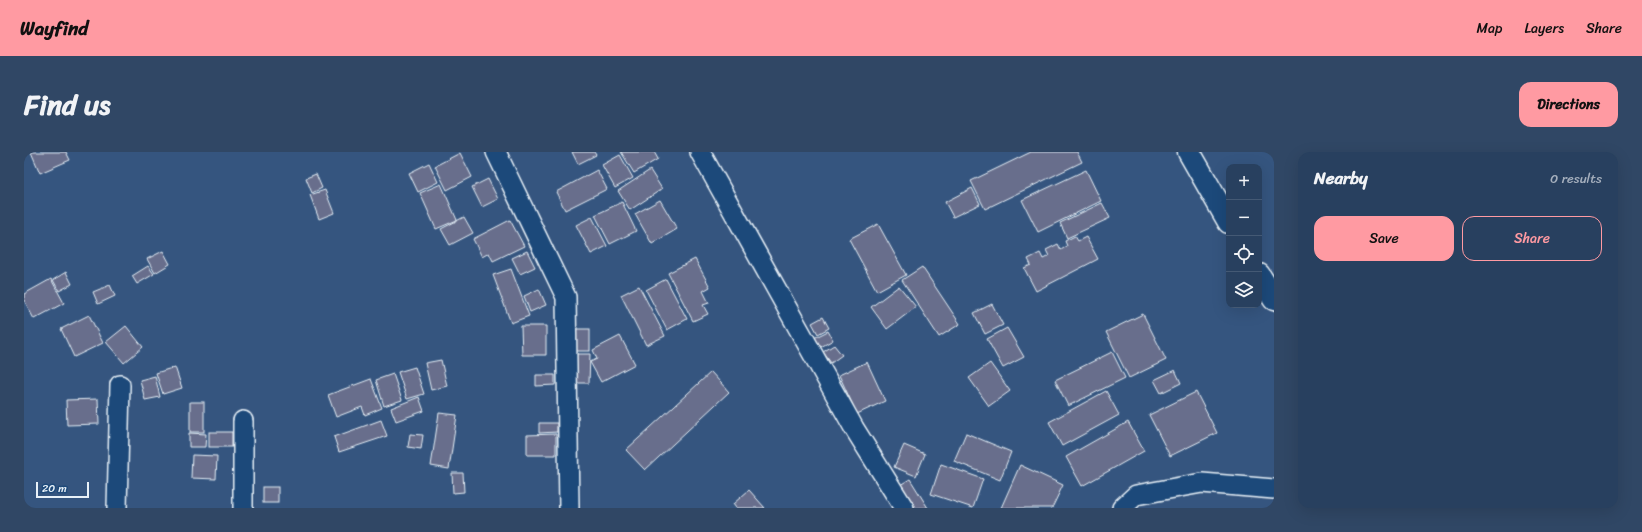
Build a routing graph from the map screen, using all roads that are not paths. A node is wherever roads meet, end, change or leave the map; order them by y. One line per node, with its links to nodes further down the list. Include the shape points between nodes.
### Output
1 (496, 152): 12 (street, via 566,297)
2 (700, 152): 13 (street, via 854,428)
3 (1189, 152): 4 (main road)
4 (1226, 217)
5 (1262, 280): 6 (main road)
6 (1274, 300)
7 (120, 385): 10 (street)
8 (243, 421): 11 (street)
9 (1274, 488): 14 (street, via 1202,483 1136,495)
10 (117, 508)
11 (243, 508)
12 (569, 508)
13 (904, 508)
14 (1122, 508)

